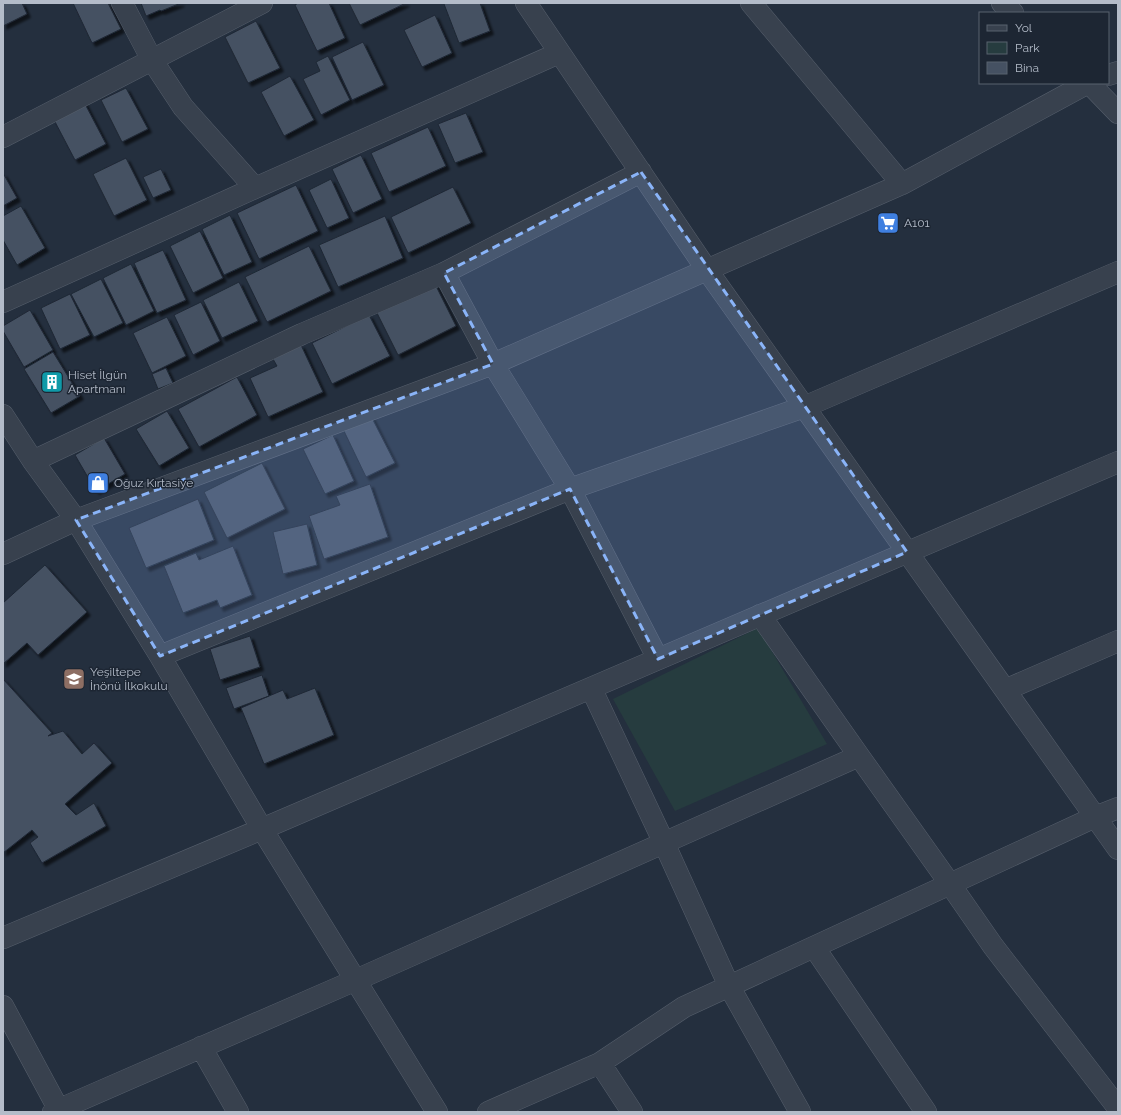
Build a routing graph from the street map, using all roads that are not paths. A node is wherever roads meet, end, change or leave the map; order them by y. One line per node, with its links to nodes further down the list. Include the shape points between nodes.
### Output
1 (122, 3): 8 (street)
2 (262, 3): 8 (street)
3 (526, 3): 7 (street)
4 (751, 3): 14 (street)
5 (1002, 3): 6 (street)
6 (1012, 12)
7 (560, 53): 13 (street); 15 (street)
8 (152, 60): 12 (street); 15 (street, via 183,107)
9 (1087, 84): 14 (street)
10 (1090, 84): 11 (street)
11 (1118, 113)
12 (3, 137)
13 (641, 172): 16 (street); 18 (street)
14 (902, 184): 16 (street)
15 (255, 188): 19 (street)
16 (707, 270): 20 (street); 21 (street)
17 (1118, 272): 21 (street)
18 (444, 273): 20 (street); 23 (street, via 302,334)
19 (3, 302)
20 (493, 364): 25 (street); 26 (street)
21 (804, 407): 25 (street); 27 (street)
22 (3, 415): 23 (street)
23 (33, 461): 26 (street)
24 (1118, 462): 27 (street)
25 (570, 489): 31 (street); 32 (street)
26 (76, 520): 28 (street); 31 (street)
27 (907, 552): 29 (street); 34 (street)
28 (3, 554)
29 (760, 615): 32 (street); 35 (street)
30 (1118, 641): 34 (street)
31 (160, 656): 38 (street)
32 (658, 659): 33 (street)
33 (591, 688): 38 (street); 39 (street)
34 (1005, 690): 37 (street)
35 (859, 756): 39 (street); 41 (street)
36 (1118, 808): 37 (street)
37 (1095, 817): 40 (street); 41 (street)
38 (262, 829): 42 (street); 44 (street)
39 (664, 842): 44 (street); 45 (street)
40 (1118, 849)
41 (950, 884): 43 (street); 49 (street, via 993,946)
42 (3, 938)
43 (814, 947): 45 (street); 56 (street)
44 (356, 980): 47 (street); 52 (street)
45 (729, 986): 48 (street, via 684,1007); 55 (street)
46 (3, 1006): 50 (street)
47 (201, 1047): 50 (street); 51 (street)
48 (600, 1063): 53 (street); 54 (street)
49 (1118, 1108)
50 (57, 1111)
51 (238, 1112)
52 (437, 1112)
53 (488, 1112)
54 (632, 1112)
55 (800, 1112)
56 (926, 1112)

